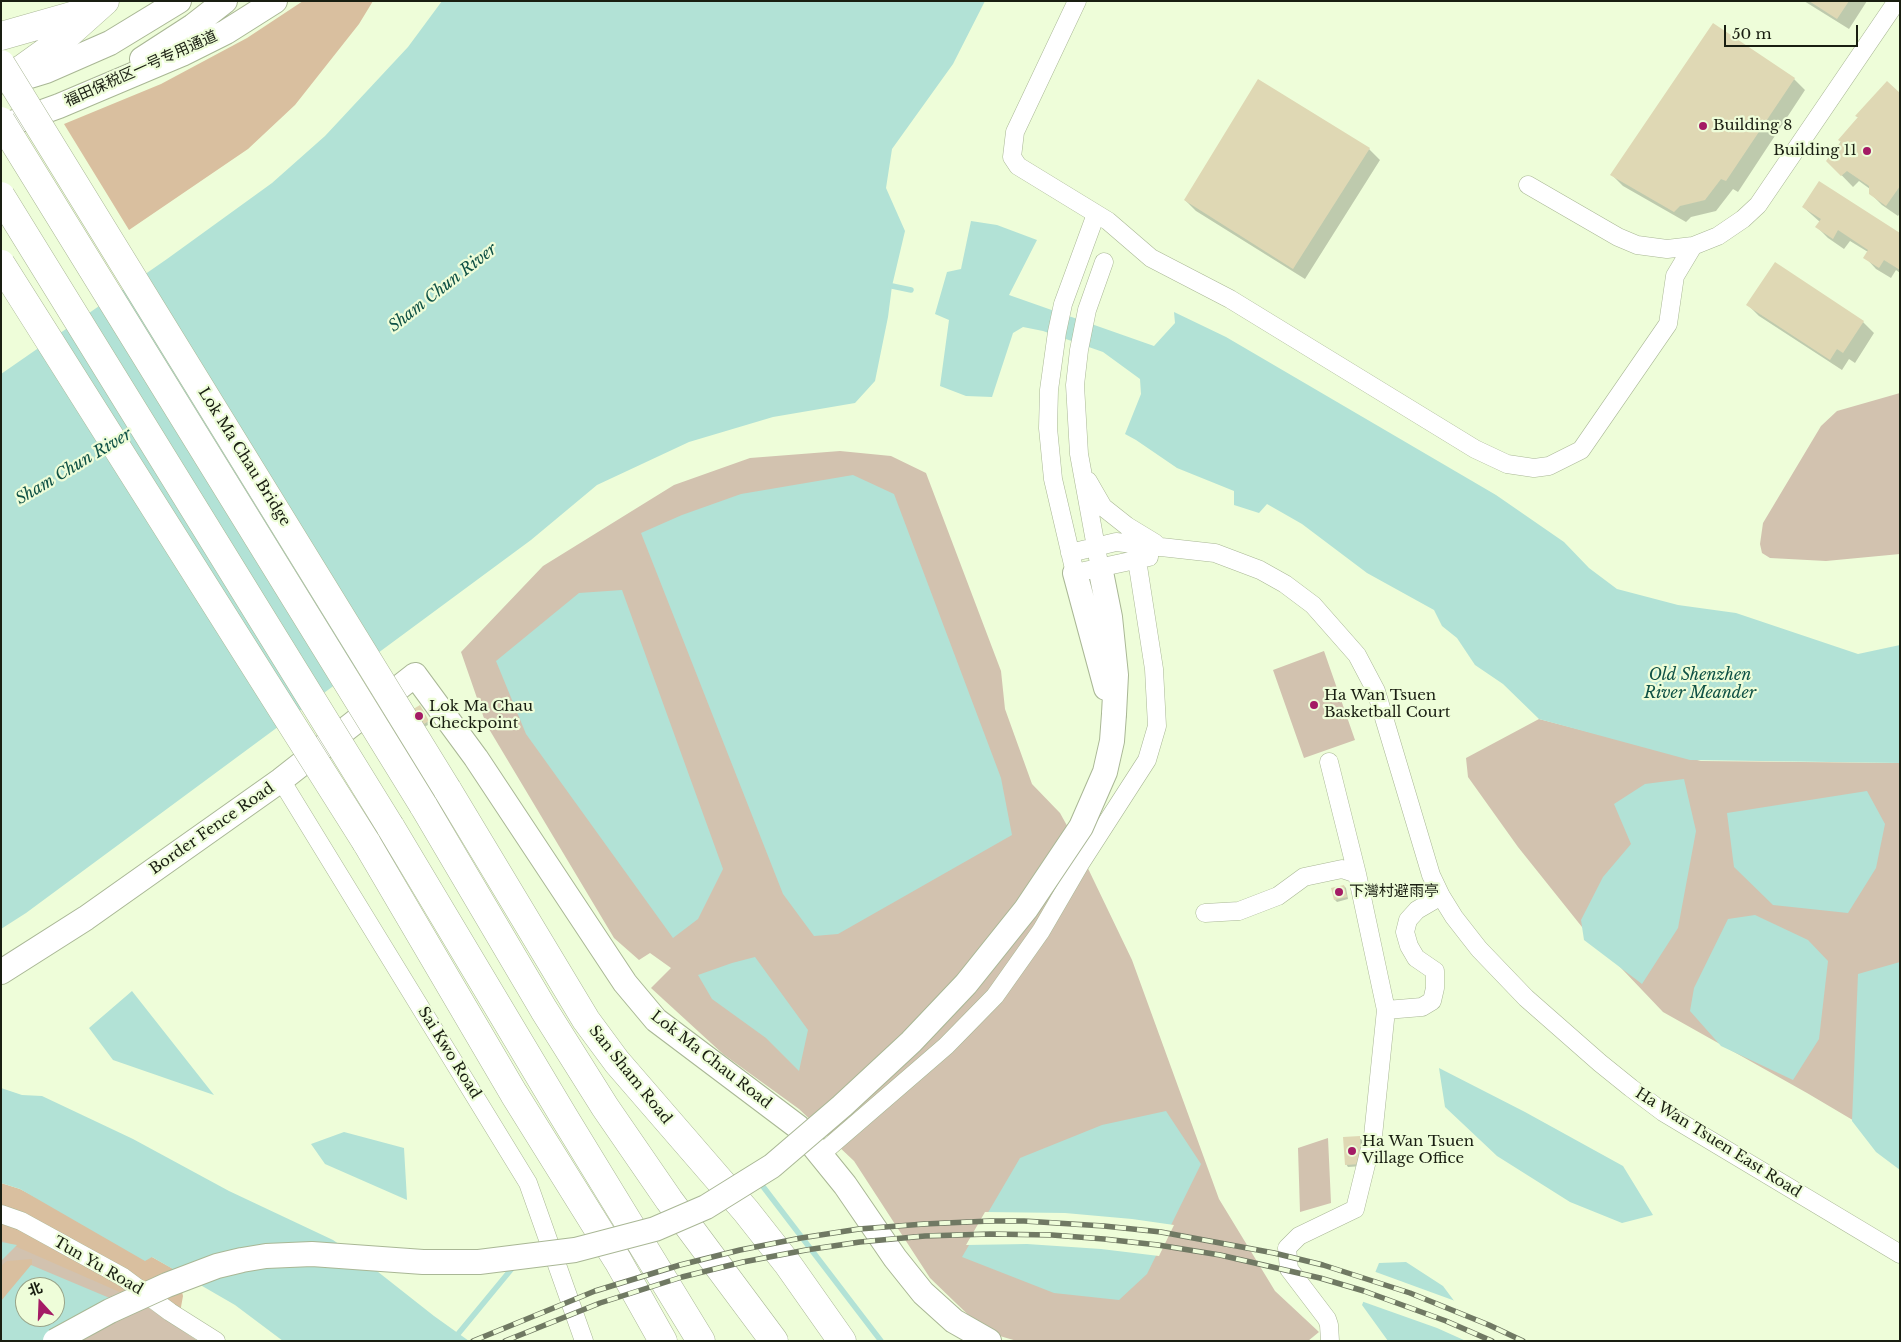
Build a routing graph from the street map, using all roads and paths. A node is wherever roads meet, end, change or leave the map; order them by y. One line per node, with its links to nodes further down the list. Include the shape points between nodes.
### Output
1 (179, 1): 10 (street, via 110,43 46,71)
2 (225, 1): 11 (street, via 145,57)
3 (275, 1): 11 (street, 福田保税区一号专用通道, via 226,32 182,54)
4 (1077, 1): 15 (street, via 1015,132 1012,157 1018,166)
5 (1897, 1): 16 (street, via 1758,205 1718,236)
6 (101, 5): 7 (main road); 8 (main road, via 61,33); 9 (main road, via 46,52)
7 (1, 36)
8 (1, 62): 28 (main road, Lok Ma Chau Bridge, bridge)
9 (1, 80)
10 (1, 85)
11 (59, 106): 12 (street, 福田保税区一号专用通道)
12 (6, 130): 29 (main road, Lok Ma Chau Bridge, bridge)
13 (1528, 185): 16 (street, via 1618,238 1636,245 1667,249)
14 (1, 196): 42 (main road, bridge, via 390,826)
15 (1096, 214): 16 (street, via 1151,258 1230,299 1475,448 1507,464 1534,468 1560,461 1581,450 1668,324 1675,276); 23 (street, via 1063,304 1049,390 1048,428 1053,479)
16 (1693, 246)
17 (1104, 262): 19 (street, via 1087,310 1075,385 1076,436)
18 (1, 264): 41 (main road, bridge, via 366,842)
19 (1081, 469): 20 (street, via 1103,506 1121,522 1152,542); 21 (street)
20 (1180, 549): 21 (street, via 1116,542); 22 (street); 31 (street, Ha Wan Tsuen East Road, via 1215,553 1260,570 1284,584 1313,605 1357,655 1376,691 1425,856)
21 (1098, 557): 22 (street); 23 (street); 25 (street, via 1110,617 1116,675)
22 (1137, 560): 35 (street, via 1154,669 1157,726 1147,760 1042,930 995,996 946,1046)
23 (1073, 563): 25 (street)
24 (415, 674): 27 (street, Border Fence Road); 35 (street, Lok Ma Chau Road, via 476,758 625,983 656,1020 798,1127)
25 (1114, 714): 38 (street, bridge, via 1106,772 1082,827 1026,909 966,984 911,1042 842,1106 772,1166 706,1207 655,1229 575,1250 479,1262 423,1262 312,1254 242,1260 167,1285)
26 (1330, 762): 30 (street)
27 (281, 780): 33 (street, Border Fence Road, via 86,918); 40 (street, Sai Kwo Road, via 528,1183)
28 (447, 789): 44 (main road, San Sham Road, via 586,1020 617,1062 746,1211)
29 (423, 805): 43 (main road, San Sham Road, via 605,1107 669,1200)
30 (1357, 874): 32 (street, via 1342,869 1304,877 1278,896 1239,912); 34 (street)
31 (1441, 896): 34 (street, via 1417,910 1408,920 1405,932 1416,958 1435,972 1432,1001 1422,1008); 37 (street, Ha Wan Tsuen East Road, via 1479,949 1526,998 1600,1064 1663,1112)
32 (1205, 913)
33 (1, 972)
34 (1386, 1010): 46 (street, via 1373,1136 1355,1209 1299,1236 1287,1248 1289,1269 1327,1319)
35 (822, 1154): 45 (street, Lok Ma Chau Road, via 923,1293 954,1321)
36 (1, 1214): 39 (street, Tun Yu Road, via 123,1277)
37 (1900, 1254)
38 (55, 1341)
39 (216, 1341)
40 (584, 1341)
41 (663, 1341)
42 (701, 1341)
43 (774, 1341)
44 (842, 1341)
45 (989, 1341)
46 (1330, 1341)

